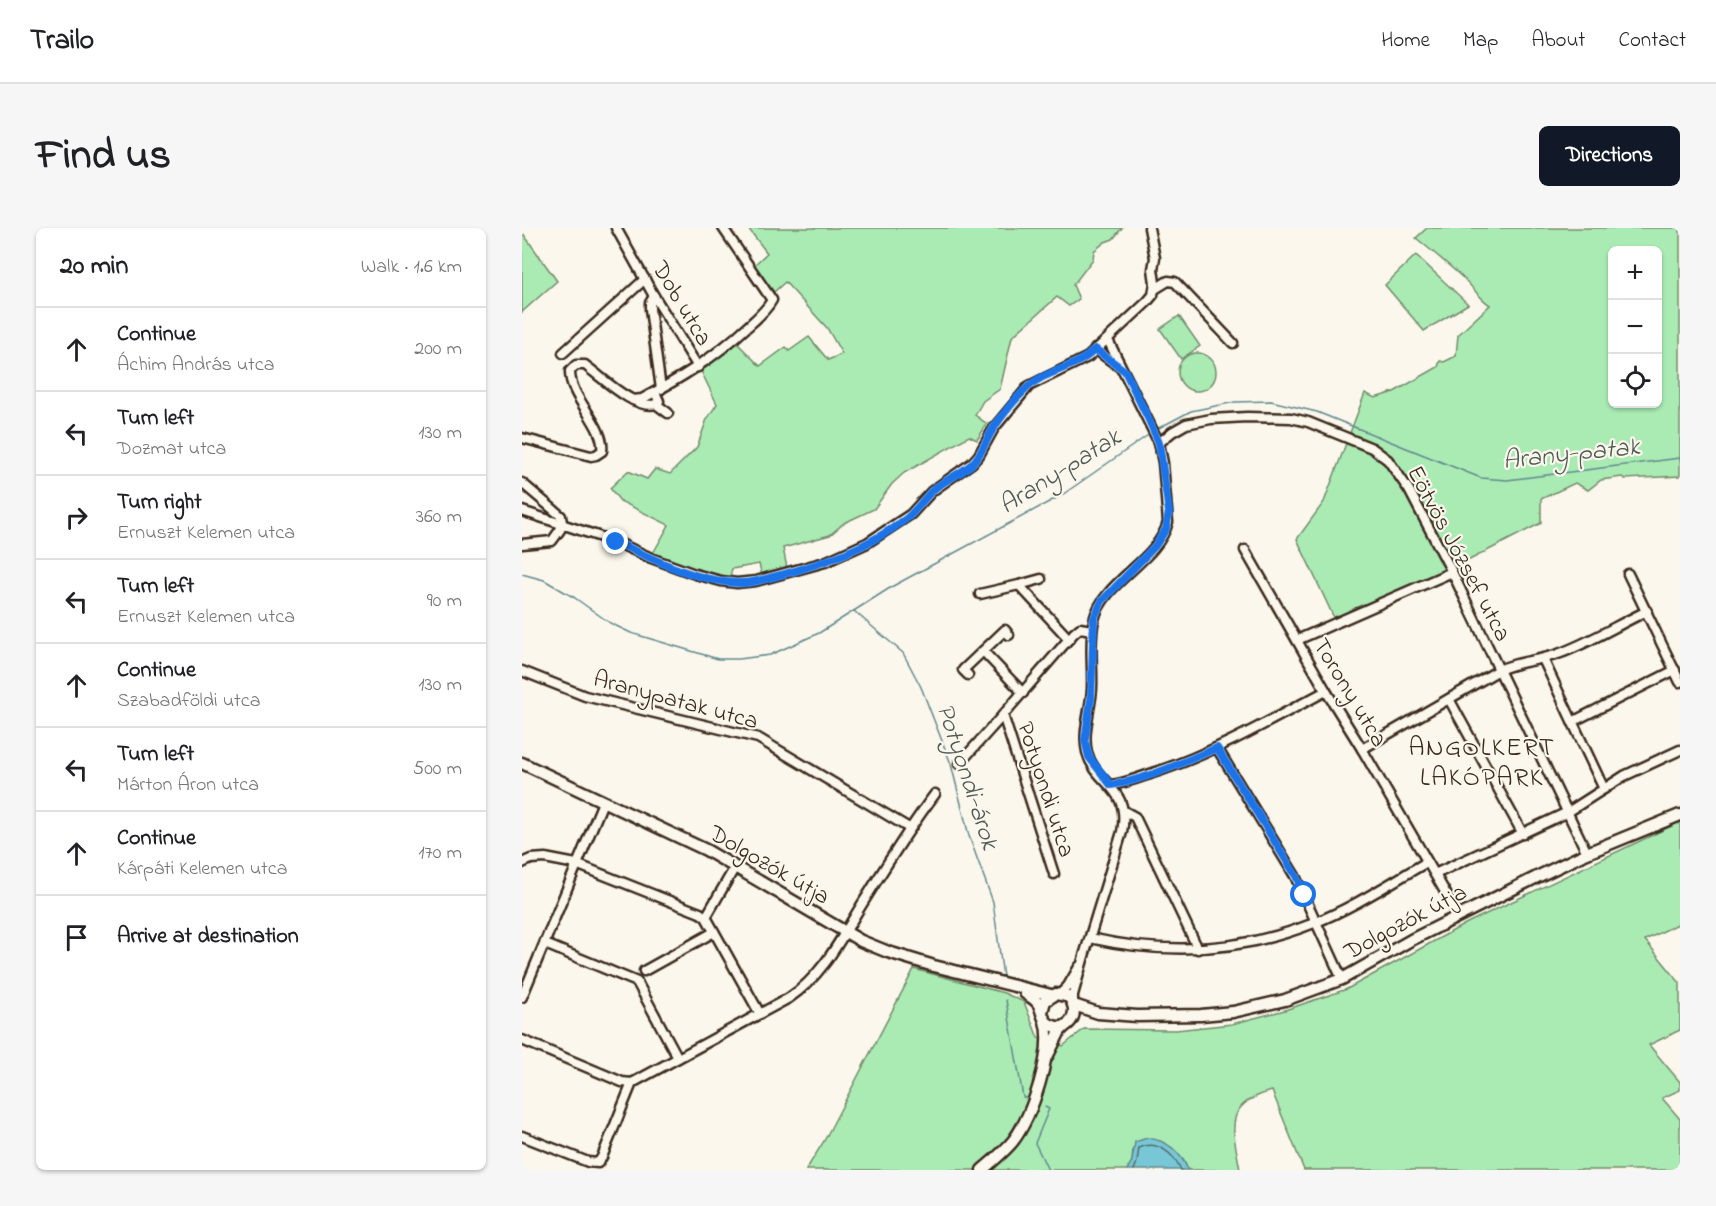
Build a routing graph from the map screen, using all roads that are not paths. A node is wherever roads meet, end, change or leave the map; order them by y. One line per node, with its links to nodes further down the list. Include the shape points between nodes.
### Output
1 (616, 228): 4 (street, Dob utca)
2 (723, 228): 11 (street, via 772,300 731,342)
3 (1149, 228): 5 (street, via 1155,258)
4 (645, 279): 6 (street, Dob utca); 10 (street)
5 (1155, 289): 7 (street, via 1147,302); 8 (street, via 1167,281 1175,282)
6 (654, 296): 11 (street, Dob utca); 13 (street, via 650,309)
7 (1108, 339): 9 (street); 12 (street)
8 (1233, 342)
9 (1095, 349): 12 (street); 21 (street, via 1088,357 1029,386 994,428 972,464 932,491 911,514 867,543 825,562 756,581 729,582 695,574)
10 (563, 353)
11 (698, 367): 13 (street)
12 (1125, 371): 18 (street)
13 (658, 390): 14 (street); 15 (street)
14 (633, 400): 15 (street); 17 (street, via 590,369 576,365 570,371 571,382 601,439 602,451 591,456)
15 (656, 404): 16 (street)
16 (668, 413)
17 (522, 438)
18 (1158, 441): 24 (street, Eötvös József utca, via 1186,424 1270,416 1308,422 1372,448 1388,460 1402,480); 30 (street, via 1169,512 1166,529 1155,546 1102,601)
19 (522, 483): 21 (street, via 561,516)
20 (522, 511): 21 (street)
21 (562, 523): 22 (street, via 552,541)
22 (522, 544)
23 (1245, 550): 33 (street, Torony utca)
24 (1452, 572): 33 (street); 36 (street, Eötvös József utca)
25 (1628, 574): 29 (street)
26 (1041, 579): 27 (street)
27 (1018, 585): 28 (street); 32 (street)
28 (980, 594)
29 (1647, 611): 35 (street); 37 (street)
30 (1092, 630): 32 (street, via 1080,628); 51 (street, via 1092,689 1085,740 1089,757)
31 (1010, 635): 34 (street, via 1005,630)
32 (1069, 639): 42 (street)
33 (1297, 640): 41 (street, Torony utca)
34 (983, 651): 39 (street, via 963,670); 42 (street)
35 (1543, 659): 36 (street); 45 (street)
36 (1499, 670): 43 (street); 56 (street, Eötvös József utca)
37 (1675, 670): 40 (street); 45 (street)
38 (522, 671): 58 (street, Aranypatak utca, via 585,696 758,738)
39 (968, 675)
40 (1680, 682)
41 (1326, 692): 46 (street); 47 (street, Torony utca)
42 (1023, 693): 44 (street)
43 (1449, 699): 47 (street); 59 (street)
44 (1003, 716): 50 (street); 65 (street, Potyondi utca)
45 (1572, 722): 52 (street)
46 (1217, 748): 51 (street); 69 (street, via 1296,876)
47 (1362, 748): 61 (street, Torony utca)
48 (1680, 750): 52 (street)
49 (522, 763): 54 (main road, Dolgozók útja)
50 (959, 764)
51 (1111, 785): 55 (street)
52 (1604, 789): 56 (street)
53 (935, 794): 58 (street)
54 (603, 802): 63 (street); 64 (main road, Dolgozók útja)
55 (1124, 811): 72 (street, via 1122,832); 74 (street, via 1135,817)
56 (1568, 812): 59 (street); 60 (street, Eötvös József utca)
57 (1680, 815): 60 (main road, Dolgozók útja)
58 (909, 828): 71 (street)
59 (1523, 834): 66 (street)
60 (1587, 853): 67 (main road, Dolgozók útja)
61 (1427, 862): 66 (street, Torony utca); 69 (street)
62 (522, 863): 63 (street, via 538,858)
63 (576, 864): 68 (street); 73 (street)
64 (735, 867): 68 (street); 71 (main road, Dolgozók útja)
65 (1054, 874)
66 (1435, 874): 67 (street, Torony utca)
67 (1459, 916): 77 (main road, Dolgozók útja)
68 (706, 917): 70 (street)
69 (1317, 922): 74 (street, via 1254,940); 77 (street)
70 (714, 932): 76 (street); 82 (street)
71 (845, 932): 78 (main road, Dolgozók útja, via 903,957); 82 (street, via 829,959 806,985)
72 (1090, 938): 74 (street, via 1145,948); 75 (street)
73 (545, 944): 80 (street); 87 (street, via 637,982)
74 (1198, 949)
75 (1084, 956): 79 (street, via 1068,986); 81 (street)
76 (644, 971)
77 (1342, 979): 84 (main road, Dolgozók útja, via 1285,1000 1233,1012)
78 (1003, 984): 79 (main road, Dolgozók útja); 83 (main road, Dolgozók útja, via 1035,1000)
79 (1056, 995): 81 (main road, via 1069,997); 83 (main road, via 1043,1003)
80 (522, 997)
81 (1074, 1004): 84 (main road, Dolgozók útja, via 1098,1013); 85 (main road, via 1075,1014)
82 (760, 1014): 87 (street)
83 (1044, 1016): 85 (main road, via 1055,1027); 88 (main road, via 1048,1035)
84 (1137, 1016): 85 (main road, Dolgozók útja, via 1084,1019)
85 (1068, 1024): 88 (main road, via 1060,1031)
86 (522, 1040): 89 (street)
87 (678, 1059): 89 (street)
88 (1044, 1063): 91 (main road, via 1032,1105 1019,1131 1005,1151)
89 (632, 1083): 90 (street, via 598,1162 588,1162)
90 (522, 1136)
91 (982, 1170)

